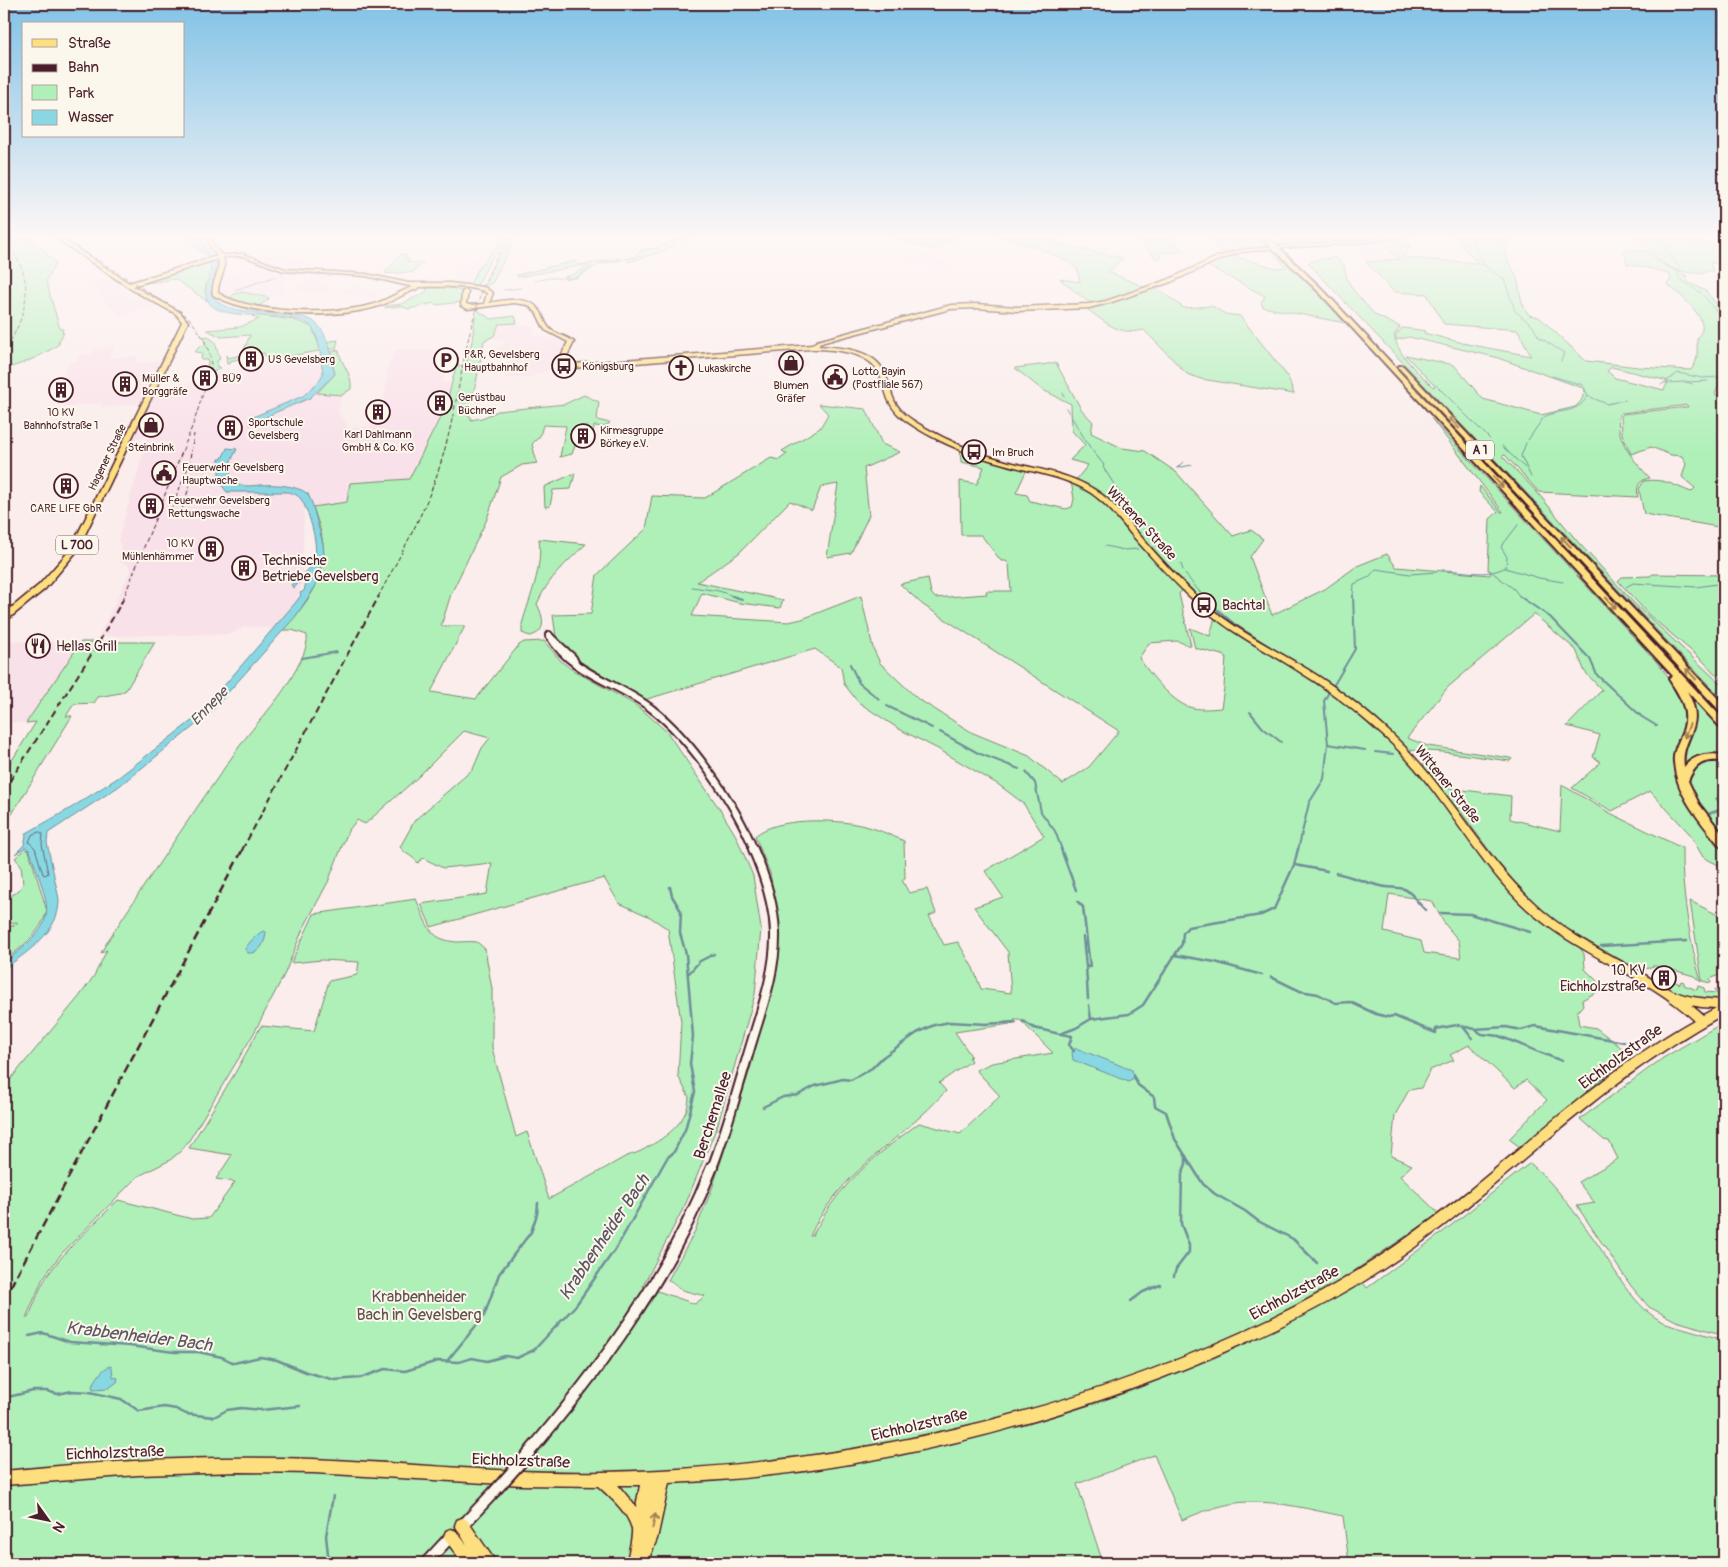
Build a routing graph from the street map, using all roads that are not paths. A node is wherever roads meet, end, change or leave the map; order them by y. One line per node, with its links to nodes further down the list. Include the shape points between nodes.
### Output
1 (169, 308): 10 (main road, L 700)
2 (263, 308): 3 (main road, via 306,311)
3 (363, 308)
4 (535, 308): 12 (main road, Wittener Straße, via 548,330 570,341 562,360 573,366)
5 (947, 308): 12 (main road)
6 (1016, 308): 7 (main road)
7 (1063, 308)
8 (1340, 308): 11 (highway, A 1)
9 (1342, 308): 11 (highway, A 1)
10 (178, 313): 13 (main road, Hagener Straße / L 700, via 184,324 79,540 54,576)
11 (1353, 321): 14 (highway, A 1, one-way to 14); 16 (highway, A 1, one-way to 11)
12 (822, 345): 21 (main road, Wittener Straße, via 863,356 877,365 891,403 915,425 974,452 1065,478 1098,495 1204,605 1335,692 1396,744 1434,785 1512,886 1549,922 1580,944)
13 (4, 618)
14 (1660, 656): 17 (highway, A 1); 19 (highway, one-way to 19, via 1680,687 1689,710 1690,726 1679,757)
15 (576, 665): 15 (street, Berchemallee, via 573,658 549,635 559,653); 29 (street, Berchemallee, bridge, via 650,707 671,726 720,790 747,832 761,865 775,934 769,978 735,1101 710,1174 663,1271 579,1393)
16 (1724, 710)
17 (1724, 726)
18 (1724, 758): 19 (highway, via 1696,760)
19 (1683, 780): 20 (highway, via 1697,808)
20 (1724, 843)
21 (1669, 993): 22 (main road, via 1701,1003); 24 (main road, Wittener Straße)
22 (1724, 1004)
23 (1724, 1009): 24 (main road, Eichholzstraße)
24 (1702, 1021): 25 (main road, Eichholzstraße, via 1631,1067 1434,1226 1399,1250 1297,1312 1208,1354 1012,1421 879,1452 757,1470)
25 (663, 1477): 27 (main road, Eichholzstraße); 36 (main road, one-way to 25, via 650,1539)
26 (4, 1478): 28 (main road, Eichholzstraße, via 75,1470 275,1465)
27 (648, 1478): 28 (main road, Eichholzstraße); 30 (main road)
28 (602, 1480): 30 (main road, via 636,1518)
29 (462, 1525): 31 (street, Berchemallee); 34 (main road)
30 (640, 1532): 35 (main road)
31 (452, 1536): 32 (street, Berchemallee); 33 (main road)
32 (426, 1563)
33 (472, 1563)
34 (488, 1563)
35 (634, 1563)
36 (640, 1563)

